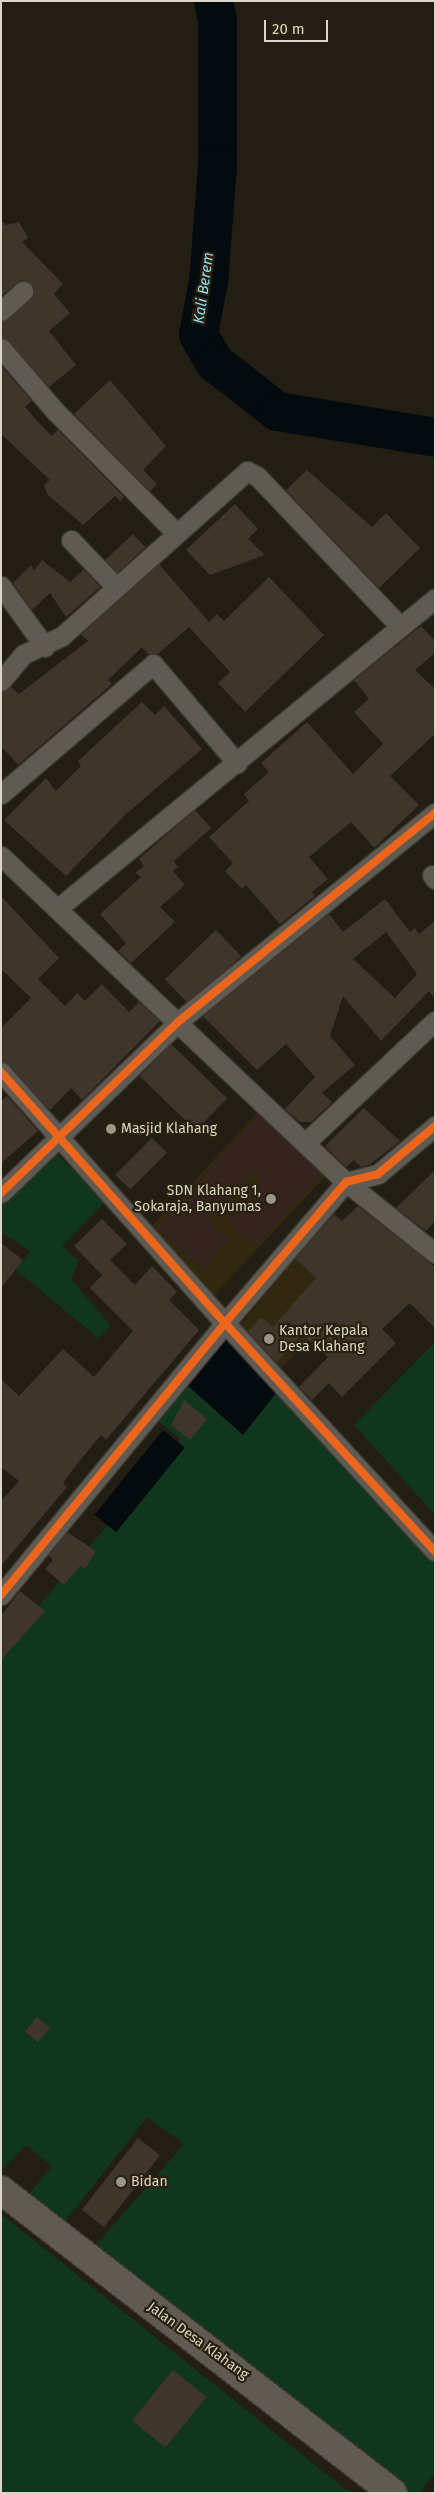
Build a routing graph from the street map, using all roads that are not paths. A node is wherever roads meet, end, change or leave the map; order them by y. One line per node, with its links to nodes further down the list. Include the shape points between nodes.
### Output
1 (23, 291): 2 (street)
2 (1, 311)
3 (1, 348): 4 (street, via 55,411)
4 (176, 533): 7 (street); 9 (street, via 233,478 252,471)
5 (71, 540): 7 (street)
6 (1, 586): 10 (street)
7 (116, 587): 10 (street)
8 (435, 599): 9 (street)
9 (400, 626): 12 (street)
10 (46, 647): 11 (street, via 24,654)
11 (1, 681)
12 (237, 762): 13 (street, via 154,664); 16 (street)
13 (1, 794)
14 (435, 813): 17 (street)
15 (1, 856): 16 (street)
16 (57, 909): 17 (street)
17 (179, 1021): 21 (street); 22 (street)
18 (435, 1021): 22 (street)
19 (1, 1072): 21 (street)
20 (435, 1126): 23 (street, via 378,1174)
21 (57, 1136): 24 (street); 26 (street)
22 (306, 1142): 23 (street)
23 (346, 1182): 25 (street); 26 (street)
24 (1, 1193)
25 (435, 1253)
26 (225, 1323): 27 (street); 28 (street)
27 (435, 1551)
28 (1, 1595)
29 (1, 2190): 30 (street, Jalan Desa Klahang)
30 (393, 2493)

